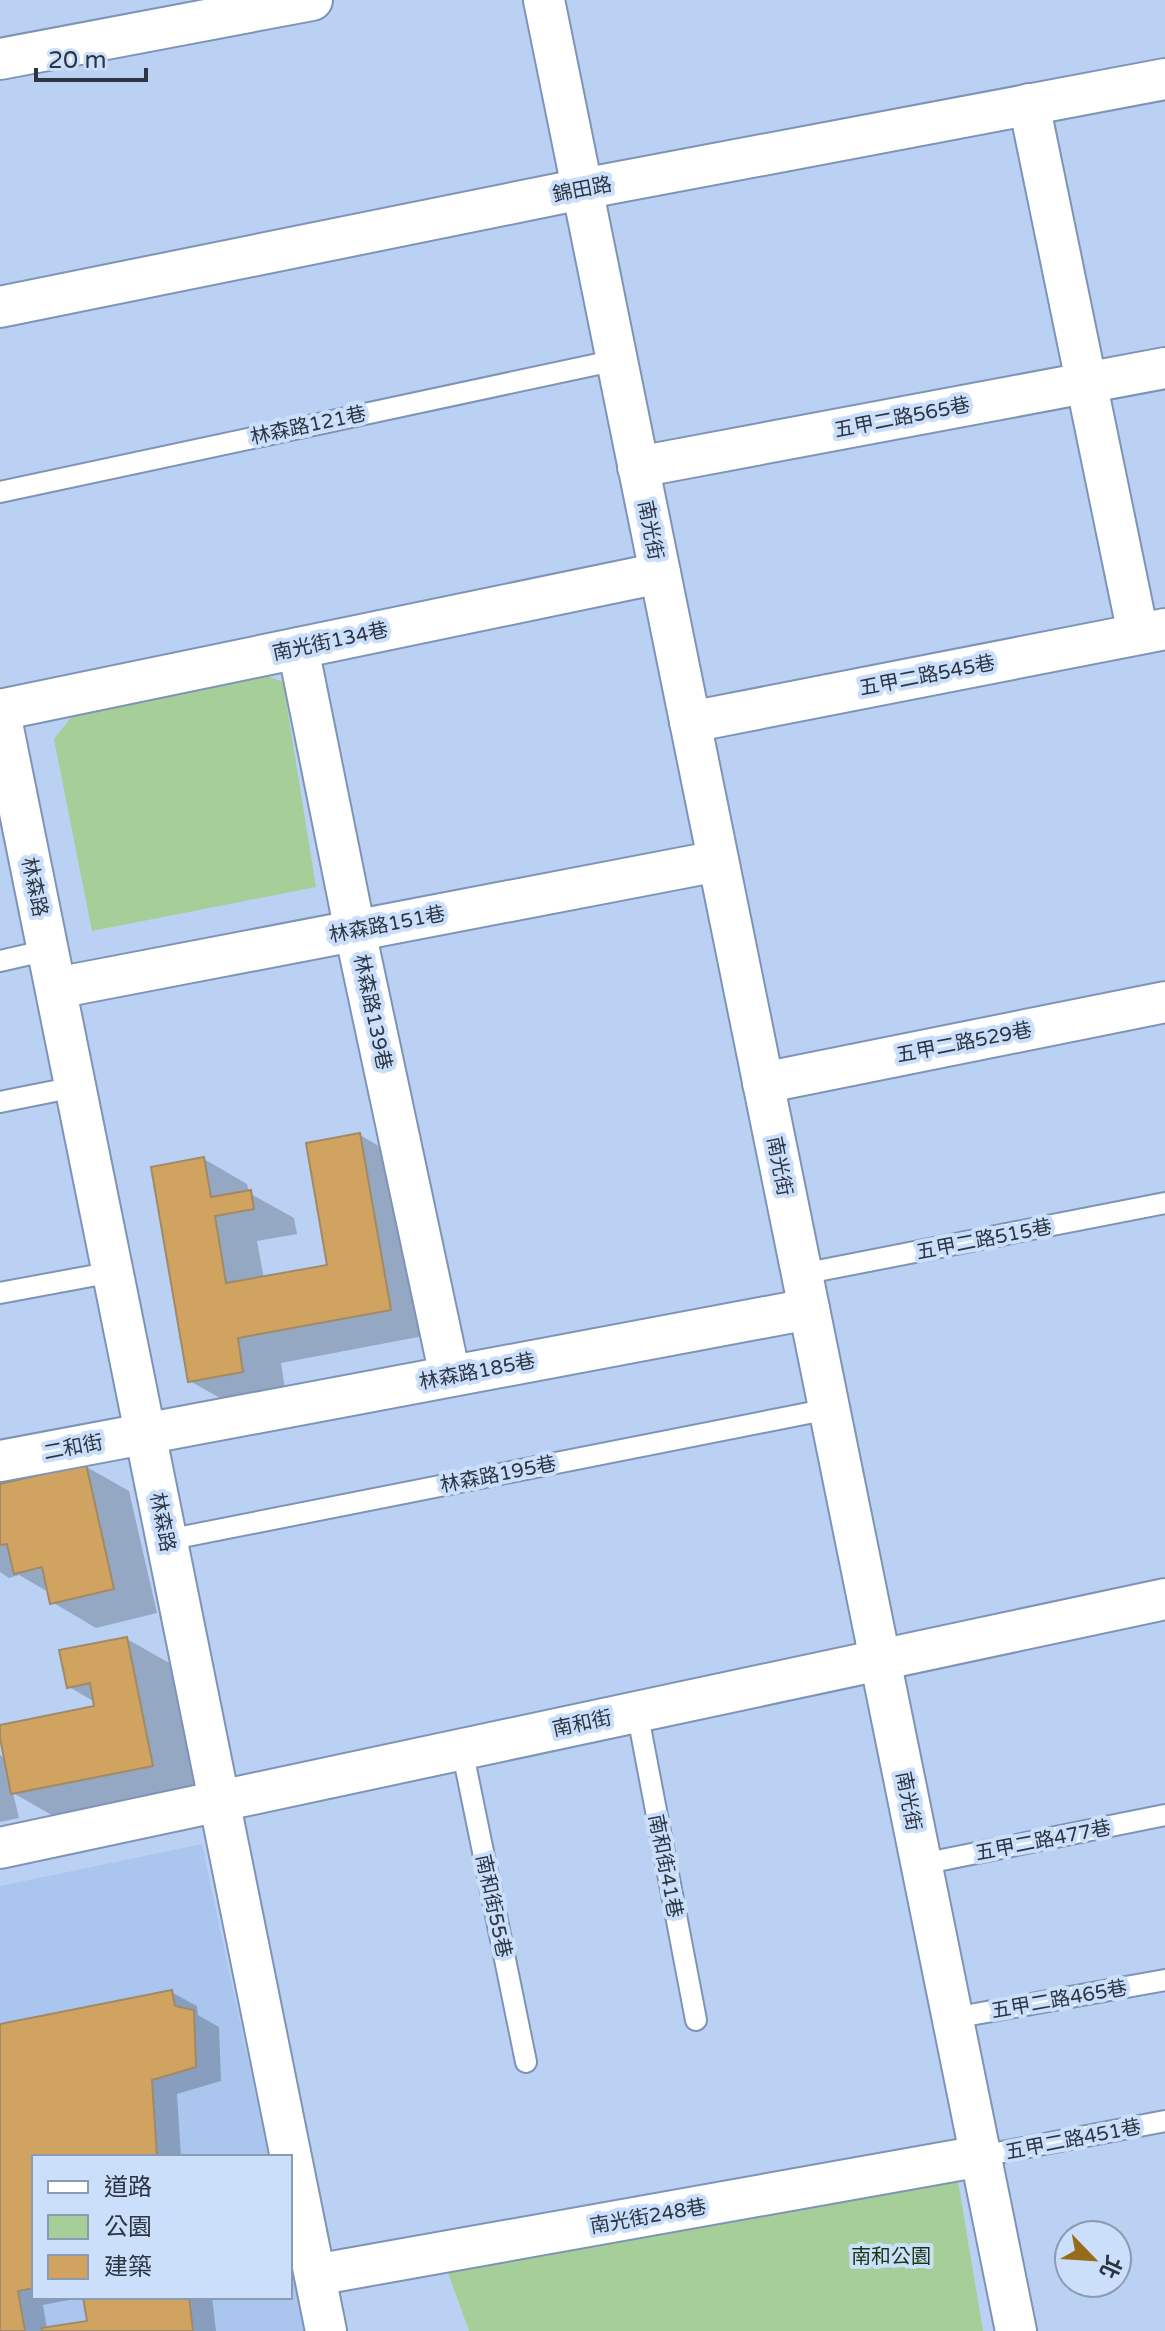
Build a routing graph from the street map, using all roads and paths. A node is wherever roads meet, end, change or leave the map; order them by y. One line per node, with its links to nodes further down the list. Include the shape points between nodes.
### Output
1 (312, 0): 3 (street)
2 (544, 0): 6 (street, 南光街)
3 (0, 59)
4 (1165, 79): 5 (street, 錦田路)
5 (1029, 104): 6 (street, 錦田路); 10 (street)
6 (582, 189): 7 (street, 錦田路); 8 (street, 南光街)
7 (0, 307)
8 (617, 360): 11 (street, 南光街); 12 (lane, 林森路121巷)
9 (1165, 368): 10 (street, 五甲二路565巷)
10 (1086, 383): 11 (street, 五甲二路565巷); 14 (street)
11 (638, 467): 13 (street, 南光街)
12 (0, 492)
13 (660, 573): 15 (street, 南光街134巷); 17 (street, 南光街)
14 (1152, 632): 17 (street, 五甲二路545巷)
15 (298, 648): 16 (street, 南光街134巷); 19 (street, 林森路139巷)
16 (0, 712): 21 (street, 林森路)
17 (690, 722): 18 (street, 南光街)
18 (718, 861): 19 (street, 林森路151巷); 23 (street, 南光街)
19 (355, 931): 21 (street, 林森路151巷); 30 (street, 林森路139巷)
20 (0, 961): 21 (lane)
21 (52, 969): 24 (street, 林森路)
22 (1165, 1002): 23 (street, 五甲二路529巷)
23 (763, 1083): 28 (street, 南光街)
24 (75, 1087): 25 (lane); 27 (street, 林森路)
25 (0, 1102)
26 (1165, 1203): 28 (lane, 五甲二路515巷)
27 (113, 1272): 29 (lane); 32 (street, 林森路)
28 (806, 1292): 30 (street, 林森路185巷); 31 (street, 南光街)
29 (0, 1293)
30 (450, 1376): 32 (street, 林森路185巷)
31 (829, 1409): 34 (lane, 林森路195巷); 36 (street, 南光街)
32 (145, 1434): 33 (street, 二和街); 34 (street, 林森路)
33 (0, 1461)
34 (167, 1540): 39 (street, 林森路)
35 (1165, 1599): 36 (street, 南和街)
36 (880, 1659): 37 (street, 南和街); 42 (street, 南光街)
37 (637, 1711): 38 (street, 南和街); 45 (lane, 南和街41巷)
38 (462, 1749): 39 (street, 南和街); 46 (lane, 南和街55巷)
39 (219, 1801): 41 (street, 南和街); 48 (street, 林森路)
40 (1165, 1815): 42 (lane, 五甲二路477巷)
41 (0, 1848)
42 (922, 1864): 44 (street, 南光街)
43 (1165, 1980): 44 (lane, 五甲二路465巷)
44 (953, 2018): 49 (street, 南光街)
45 (696, 2020)
46 (526, 2062)
47 (1165, 2121): 49 (lane, 五甲二路451巷)
48 (291, 2155)
49 (981, 2156): 51 (street, 南光街248巷); 53 (street, 南光街)
50 (292, 2161): 51 (street, 林森路)
51 (315, 2275): 52 (street, 林森路)
52 (326, 2331)
53 (1016, 2331)

